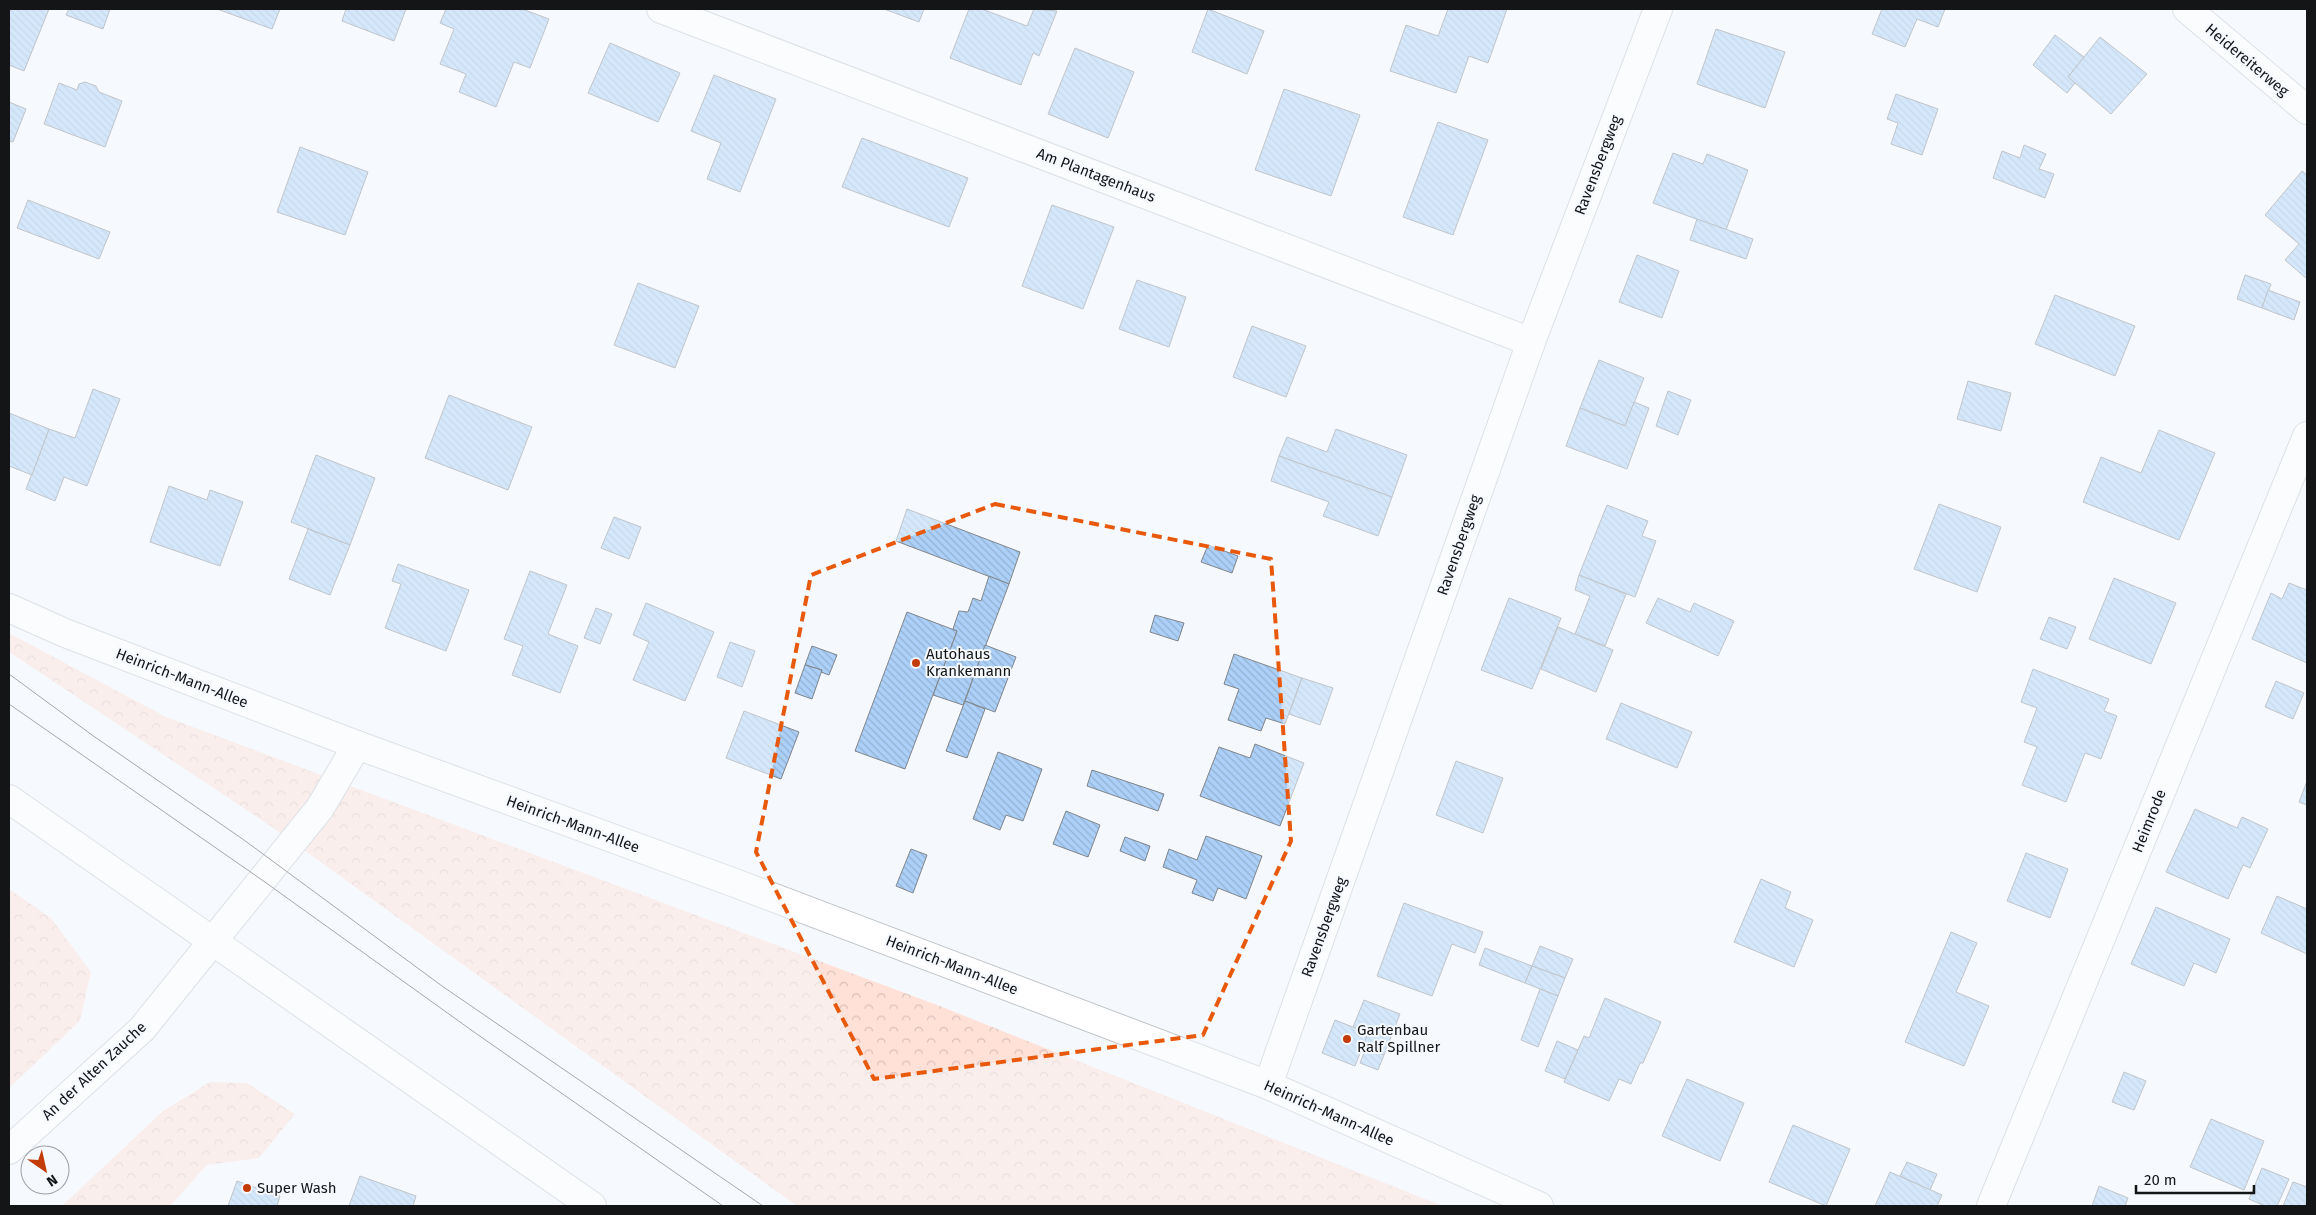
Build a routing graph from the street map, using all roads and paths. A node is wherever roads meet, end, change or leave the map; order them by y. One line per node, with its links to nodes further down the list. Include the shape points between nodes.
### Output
1 (661, 9): 5 (street, Am Plantagenhaus)
2 (1658, 9): 5 (street, Ravensbergweg)
3 (2187, 9): 4 (street, Heidereiterweg)
4 (2307, 110)
5 (1531, 342): 11 (street, Ravensbergweg)
6 (2307, 436): 15 (street, Heimrode)
7 (9, 608): 8 (street, Heinrich-Mann-Allee, via 65,633)
8 (357, 745): 10 (street, via 320,808); 11 (street, Heinrich-Mann-Allee, via 735,883)
9 (9, 799): 10 (street)
10 (212, 942): 12 (street, An der Alten Zauche, via 142,1029); 13 (street)
11 (1268, 1085): 14 (street, Heinrich-Mann-Allee)
12 (9, 1150)
13 (592, 1206)
14 (1539, 1206)
15 (1991, 1206)

